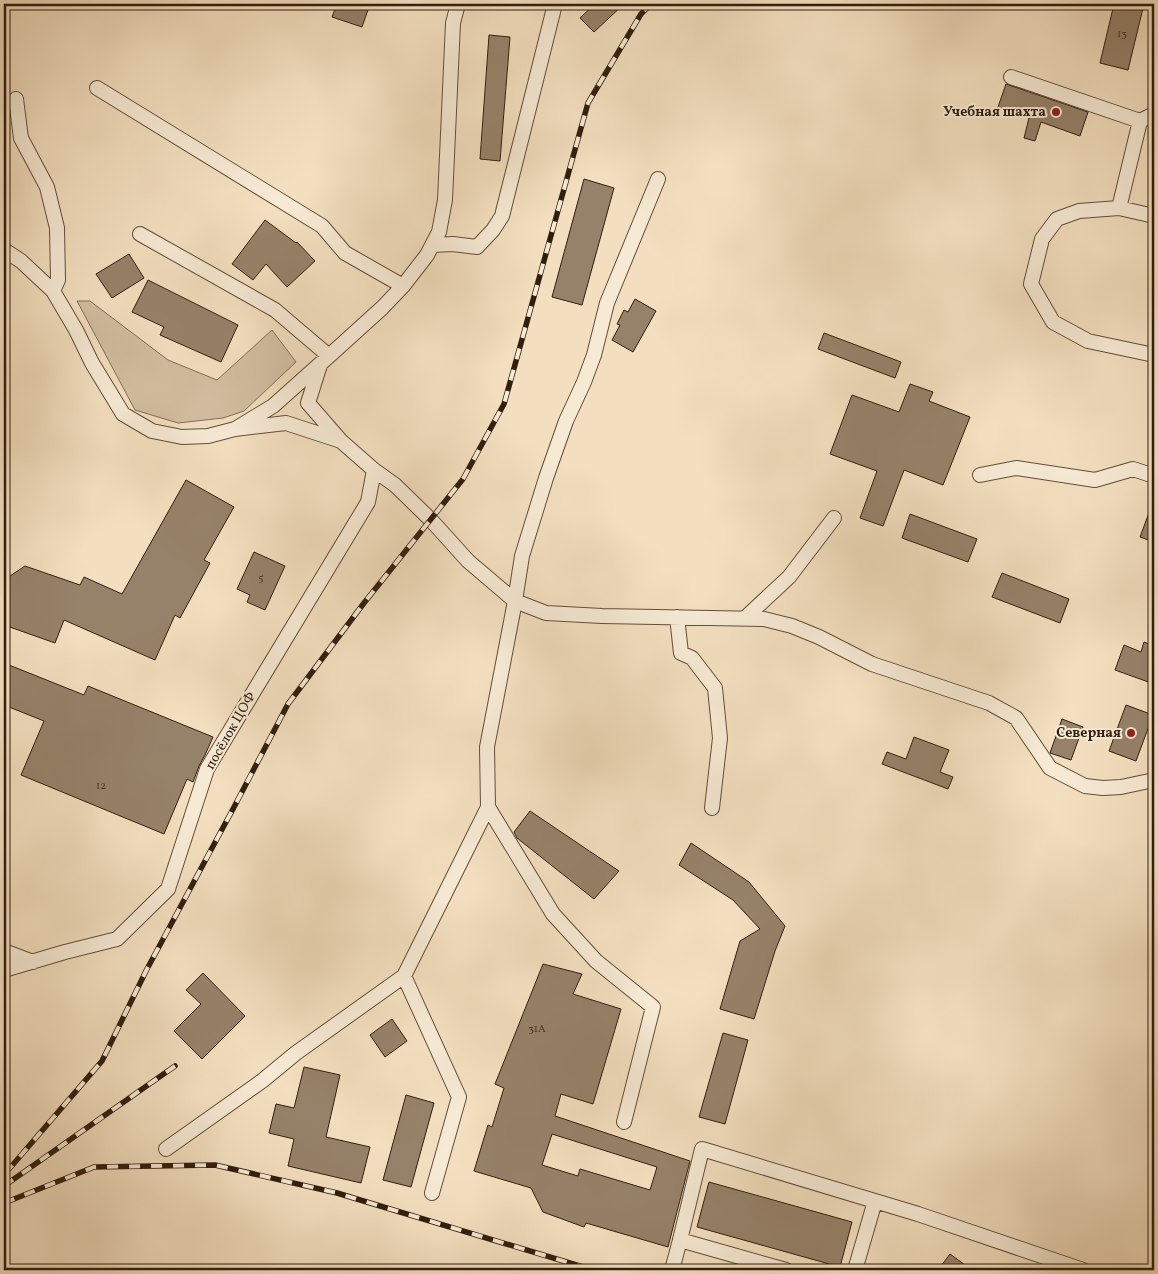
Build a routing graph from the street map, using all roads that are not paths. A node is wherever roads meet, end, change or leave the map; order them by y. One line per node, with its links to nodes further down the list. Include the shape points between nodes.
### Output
1 (458, 4): 12 (street, via 453,23 445,200 439,232)
2 (555, 4): 12 (street, via 502,216 478,247)
3 (1011, 77): 7 (street)
4 (97, 88): 14 (street, via 322,226 345,253)
5 (16, 100): 15 (street, via 21,138 47,187 57,228 58,280)
6 (1154, 114): 7 (street)
7 (1140, 120): 9 (street)
8 (658, 179): 24 (street, via 608,303 594,355 552,462 522,556)
9 (1119, 208): 10 (street); 16 (street, via 1079,211 1057,219 1042,240 1032,284 1052,322 1088,342)
10 (1154, 216)
11 (140, 234): 17 (street, via 275,310)
12 (433, 244): 14 (street)
13 (4, 250): 15 (street)
14 (404, 286): 17 (street)
15 (54, 291): 18 (street, via 92,364 123,414 152,431 182,437 208,436)
16 (1154, 355)
17 (325, 360): 18 (street, via 273,406); 19 (street, via 308,403)
18 (235, 429): 19 (street, via 286,423)
19 (341, 441): 20 (street)
20 (374, 470): 24 (street, via 395,485 431,520 468,562); 31 (street, посёлок ЦОФ, via 368,502 207,769 168,889 117,939)
21 (980, 475): 22 (street, via 1016,468 1095,480 1133,470)
22 (1154, 476)
23 (834, 518): 26 (street, via 789,577)
24 (515, 601): 25 (street, via 546,613); 28 (street, via 487,747)
25 (677, 618): 26 (street); 29 (street, via 681,653 692,658 715,688 720,738)
26 (745, 618): 27 (street, via 792,626 872,664 989,703 1016,718 1050,768 1085,786 1121,787)
27 (1154, 780)
28 (488, 807): 33 (street); 34 (street, via 553,914 596,961 653,1007)
29 (712, 808)
30 (4, 951): 31 (street)
31 (33, 962): 32 (street, посёлок ЦОФ)
32 (4, 970)
33 (404, 976): 35 (street); 36 (street, via 458,1097)
34 (624, 1122)
35 (166, 1149)
36 (432, 1193)
37 (875, 1201): 38 (street, via 702,1149); 41 (street); 42 (street)
38 (680, 1240): 39 (street); 40 (street)
39 (672, 1270)
40 (786, 1270)
41 (855, 1270)
42 (1082, 1270)

